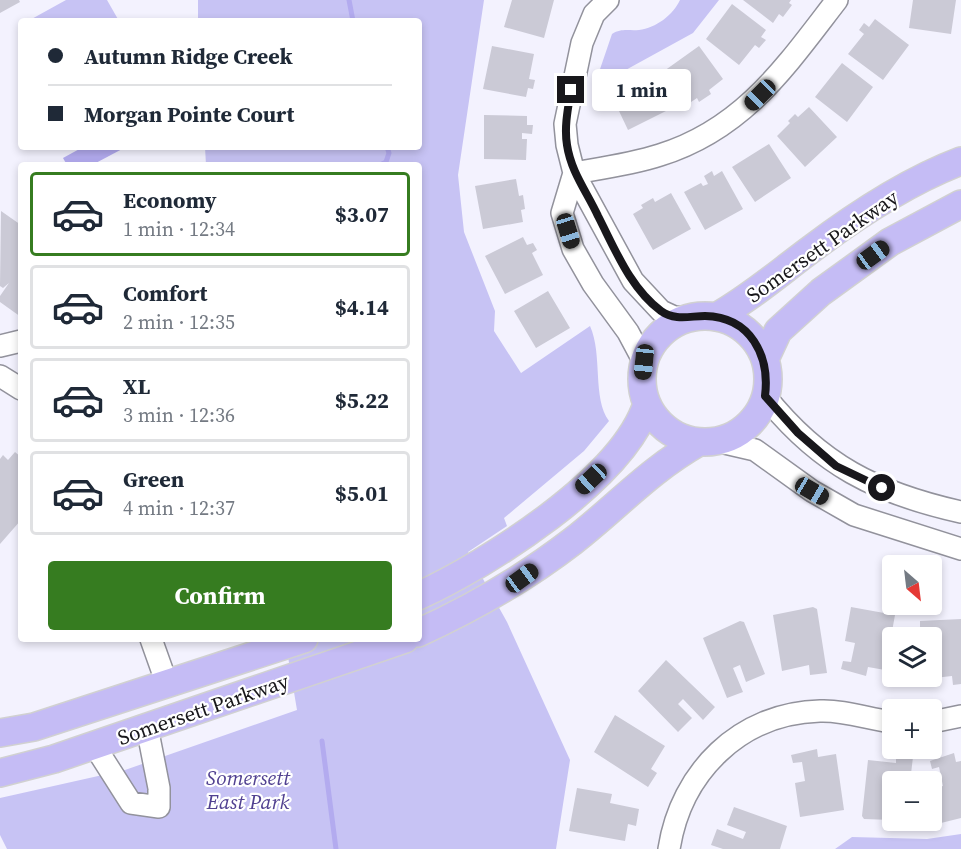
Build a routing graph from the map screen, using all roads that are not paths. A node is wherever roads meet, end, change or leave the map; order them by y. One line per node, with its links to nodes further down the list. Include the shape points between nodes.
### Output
1 (608, 0): 4 (street, via 594,14 582,43 571,90 565,124)
2 (837, 0): 4 (street, via 773,83 719,128 660,155)
3 (961, 161): 6 (main road, Somersett Parkway, via 860,216 745,301)
4 (574, 173): 6 (street, via 633,281 661,311 674,317); 10 (street, via 562,213 573,249)
5 (961, 204): 9 (main road, Somersett Parkway, via 890,242 821,292 778,331)
6 (703, 318): 9 (main road, via 732,323 746,332); 10 (main road, via 675,324 661,334)
7 (18, 342): 8 (street)
8 (0, 346)
9 (765, 359): 13 (main road)
10 (644, 362): 14 (main road)
11 (0, 376): 12 (street)
12 (18, 387)
13 (765, 396): 15 (main road, via 747,425 733,435); 16 (street, via 798,433 836,466 882,488)
14 (646, 404): 15 (main road, via 668,430 683,438); 18 (main road, via 643,416 620,451 562,506 499,554)
15 (708, 442): 17 (street, via 755,450 854,515); 19 (main road, via 644,477 574,540 522,578)
16 (961, 512)
17 (961, 549)
18 (422, 594)
19 (422, 631)
20 (152, 642): 23 (street)
21 (295, 642): 23 (main road, Somersett Parkway)
22 (396, 642): 27 (main road, Somersett Parkway)
23 (167, 684): 28 (main road, Somersett Parkway, via 34,727)
24 (961, 716): 26 (street)
25 (882, 720): 31 (street, via 820,711 783,716 748,730 717,752 695,778 678,812)
26 (942, 720)
27 (147, 728): 29 (main road, Somersett Parkway); 29 (street, via 159,807 131,803)
28 (0, 733)
29 (94, 745): 30 (main road, Somersett Parkway)
30 (0, 773)
31 (669, 849)

